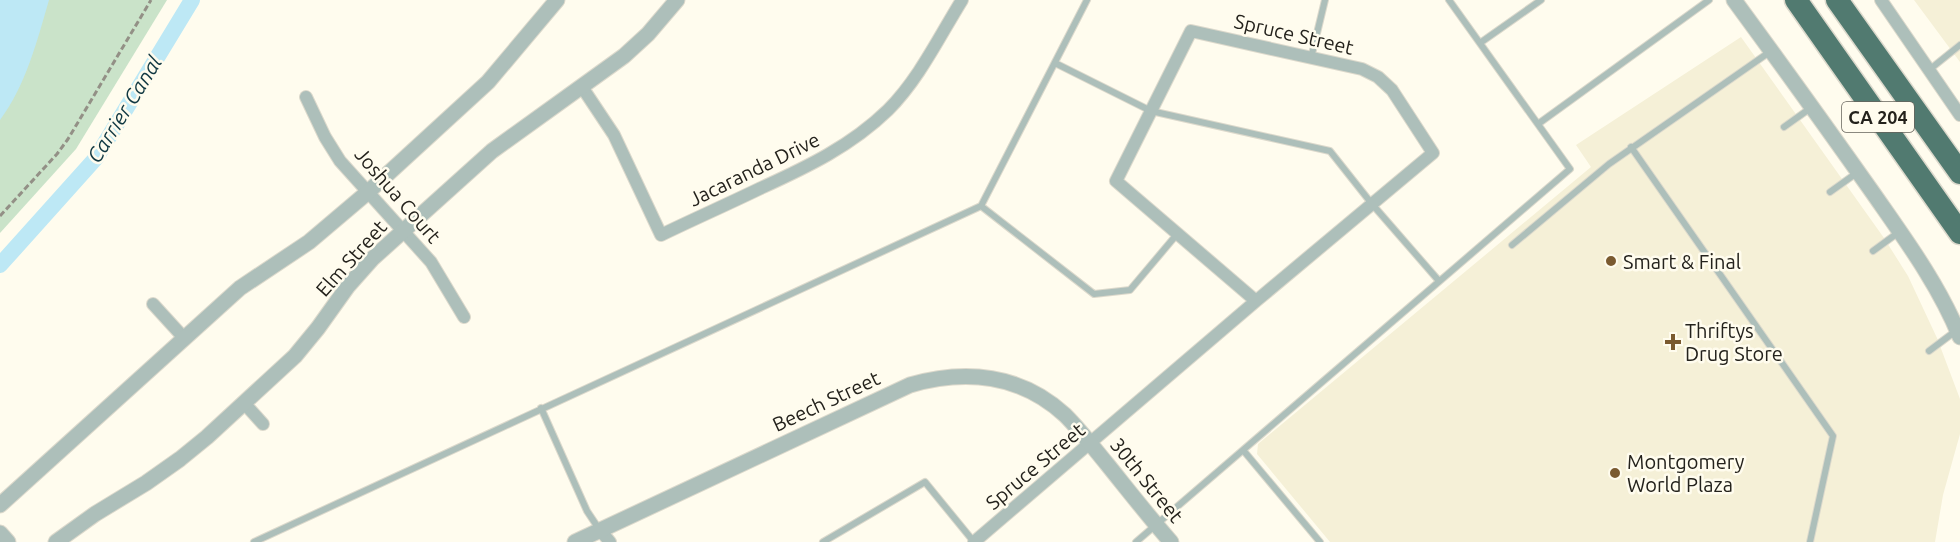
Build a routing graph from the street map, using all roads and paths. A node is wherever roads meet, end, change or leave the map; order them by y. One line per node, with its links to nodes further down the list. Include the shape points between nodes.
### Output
1 (151, 0): 34 (path, via 68,139)
2 (557, 0): 30 (street, Elm Street, via 488,82)
3 (677, 0): 20 (street, Elm Street, via 624,56)
4 (962, 0): 20 (street, Jacaranda Drive, via 910,84 865,131 810,165 661,235 614,135)
5 (1087, 0): 18 (lane)
6 (1325, 0): 17 (lane)
7 (1449, 0): 14 (lane)
8 (1541, 0): 14 (lane)
9 (1709, 0): 25 (lane)
10 (1734, 0): 16 (street)
11 (1796, 0): 37 (highway, CA 204)
12 (1837, 0): 29 (highway, CA 204)
13 (1881, 0): 19 (street)
14 (1480, 43): 25 (lane)
15 (1960, 45): 19 (lane)
16 (1771, 50): 22 (street); 27 (lane)
17 (1311, 58): 23 (street, Spruce Street, via 1191,31); 32 (street, Spruce Street, via 1362,69 1378,77 1392,90 1433,153)
18 (1054, 63): 23 (lane); 33 (lane)
19 (1929, 70): 24 (street)
20 (582, 87): 35 (street, Elm Street, via 492,151)
21 (306, 97): 30 (street, Joshua Court, via 340,161)
22 (1813, 107): 26 (lane); 28 (street)
23 (1151, 111): 32 (lane, via 1330,151); 38 (street, Spruce Street, via 1116,181)
24 (1960, 116)
25 (1538, 124): 41 (lane, via 1570,169)
26 (1784, 128)
27 (1631, 147): 39 (lane); 66 (lane, via 1833,436)
28 (1858, 172): 31 (lane); 36 (street)
29 (1960, 173)
30 (368, 192): 35 (street, Joshua Court); 46 (street, Elm Street, via 309,242 240,288)
31 (1830, 192)
32 (1372, 204): 41 (lane); 42 (street, Spruce Street)
33 (981, 206): 38 (lane, via 1094,294 1130,290); 49 (lane)
34 (0, 216)
35 (403, 231): 44 (street, Joshua Court, via 431,262); 48 (street, Elm Street, via 348,286 295,356)
36 (1900, 231): 40 (lane); 45 (street, via 1928,273)
37 (1960, 233)
38 (1178, 234): 42 (street, Spruce Street)
39 (1512, 246)
40 (1873, 251)
41 (1439, 281): 52 (lane)
42 (1256, 301): 51 (street, Spruce Street)
43 (153, 304): 46 (street)
44 (464, 318)
45 (1959, 334): 47 (lane)
46 (184, 338): 53 (street, Elm Street)
47 (1929, 351)
48 (244, 403): 50 (street); 58 (street, Elm Street, via 180,459)
49 (541, 408): 56 (lane, via 587,511); 59 (lane)
50 (263, 424)
51 (1091, 444): 54 (street, 30th Street); 56 (street, Beech Street, via 1064,415 1024,388 979,376 933,379 910,385); 62 (street, Spruce Street)
52 (1243, 450): 54 (lane); 65 (lane)
53 (0, 505)
54 (1156, 525): 63 (lane); 64 (street, 30th Street)
55 (0, 533): 57 (street)
56 (605, 536): 60 (street, Beech Street)
57 (8, 542)
58 (56, 542)
59 (254, 542)
60 (575, 542)
61 (823, 542): 62 (lane, via 925,482)
62 (974, 542)
63 (1136, 542)
64 (1171, 542)
65 (1320, 542)
66 (1810, 542)

